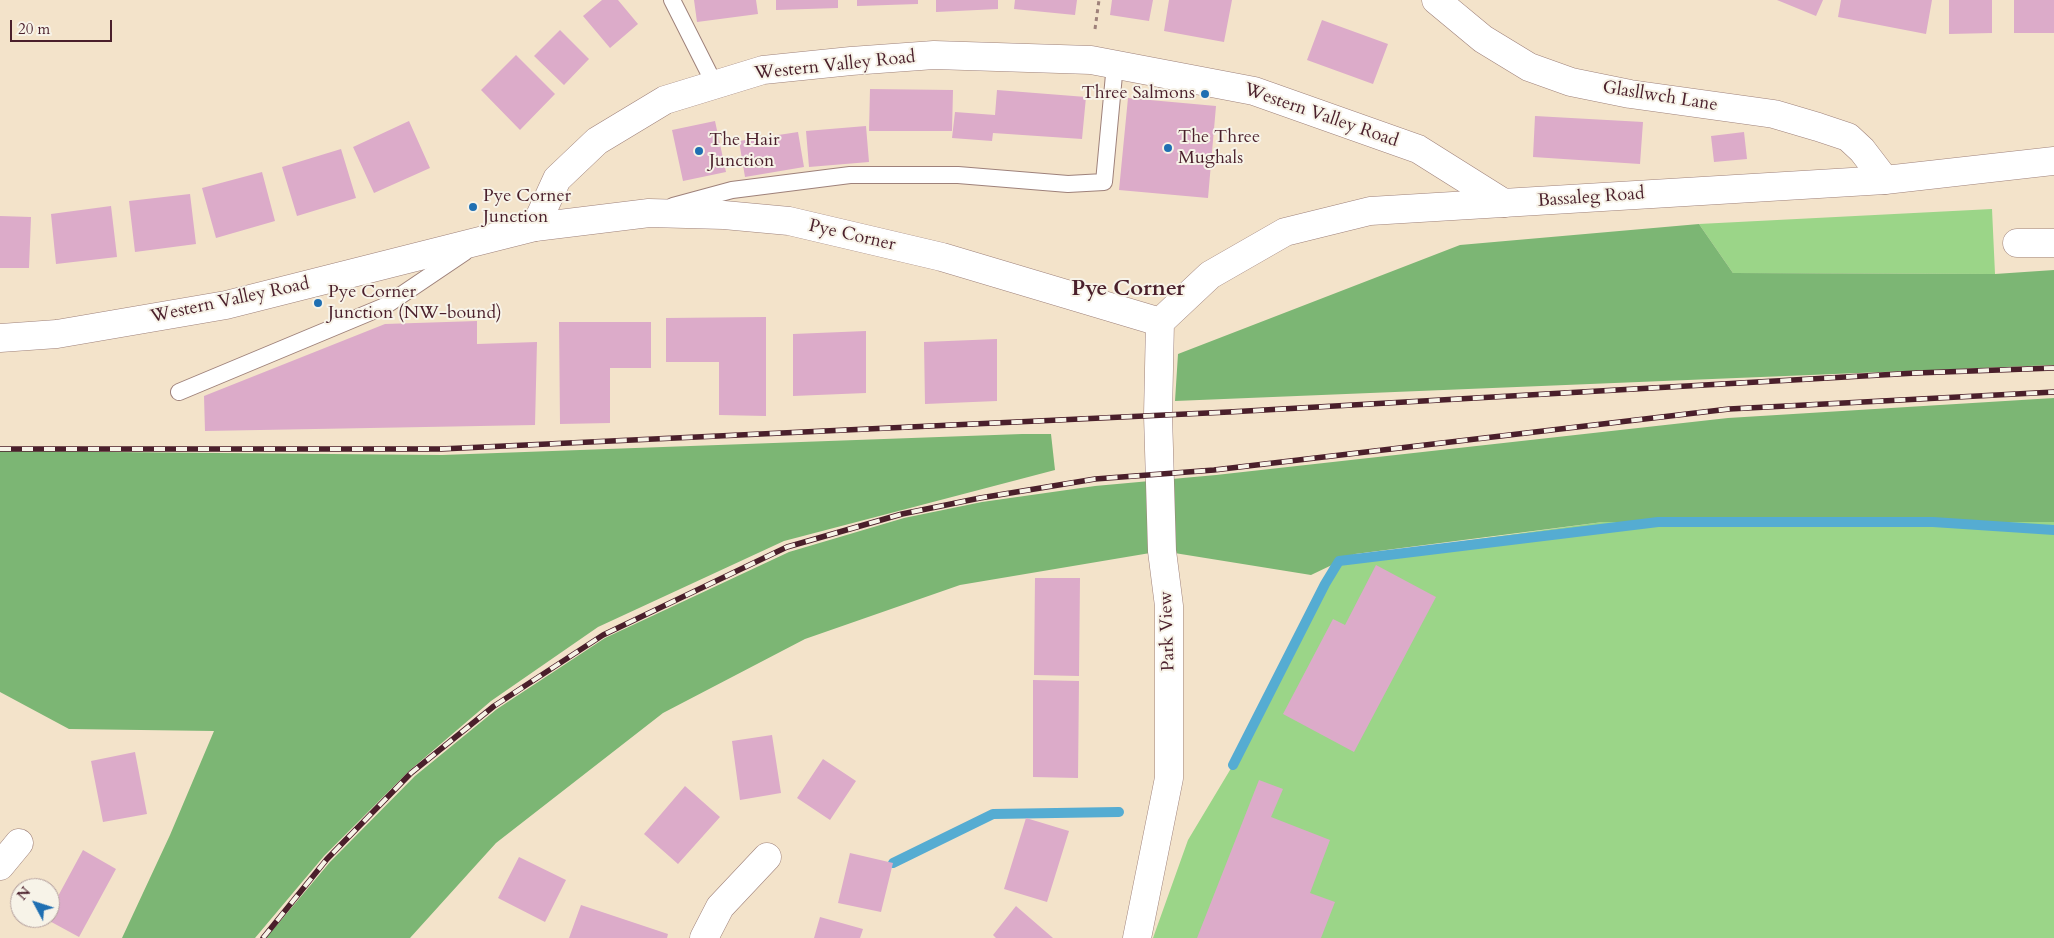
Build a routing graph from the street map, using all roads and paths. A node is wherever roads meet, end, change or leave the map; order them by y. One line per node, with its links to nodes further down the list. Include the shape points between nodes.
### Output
1 (672, 0): 4 (lane)
2 (1436, 0): 6 (street, Glasllwch Lane, via 1483,39 1528,67 1571,82 1630,94 1774,114 1818,127 1848,137)
3 (1116, 64): 4 (street, Western Valley Road, via 1091,60 934,55 763,70); 7 (street, Western Valley Road, via 1254,91 1418,149); 8 (lane, via 1104,182 1068,184 958,174 850,175 732,190)
4 (715, 85): 9 (street, Western Valley Road, via 665,100 598,140 557,179)
5 (2054, 162): 6 (street, Bassaleg Road)
6 (1885, 180): 7 (street, Bassaleg Road)
7 (1504, 203): 13 (street, Bassaleg Road, via 1370,211 1285,232 1210,275)
8 (649, 213): 9 (street, Pye Corner); 13 (street, Pye Corner, via 789,221 942,257)
9 (535, 227): 10 (street, Western Valley Road)
10 (482, 240): 14 (street, Western Valley Road, via 226,305 57,334); 15 (lane, via 385,306)
11 (2017, 243): 12 (street)
12 (2054, 243)
13 (1160, 322): 20 (street, Park View, via 1158,415 1162,551 1169,606 1169,778)
14 (0, 338)
15 (179, 392)
16 (19, 843): 18 (street)
17 (767, 857): 19 (street, via 720,907)
18 (0, 866)
19 (704, 938)
20 (1137, 938)

